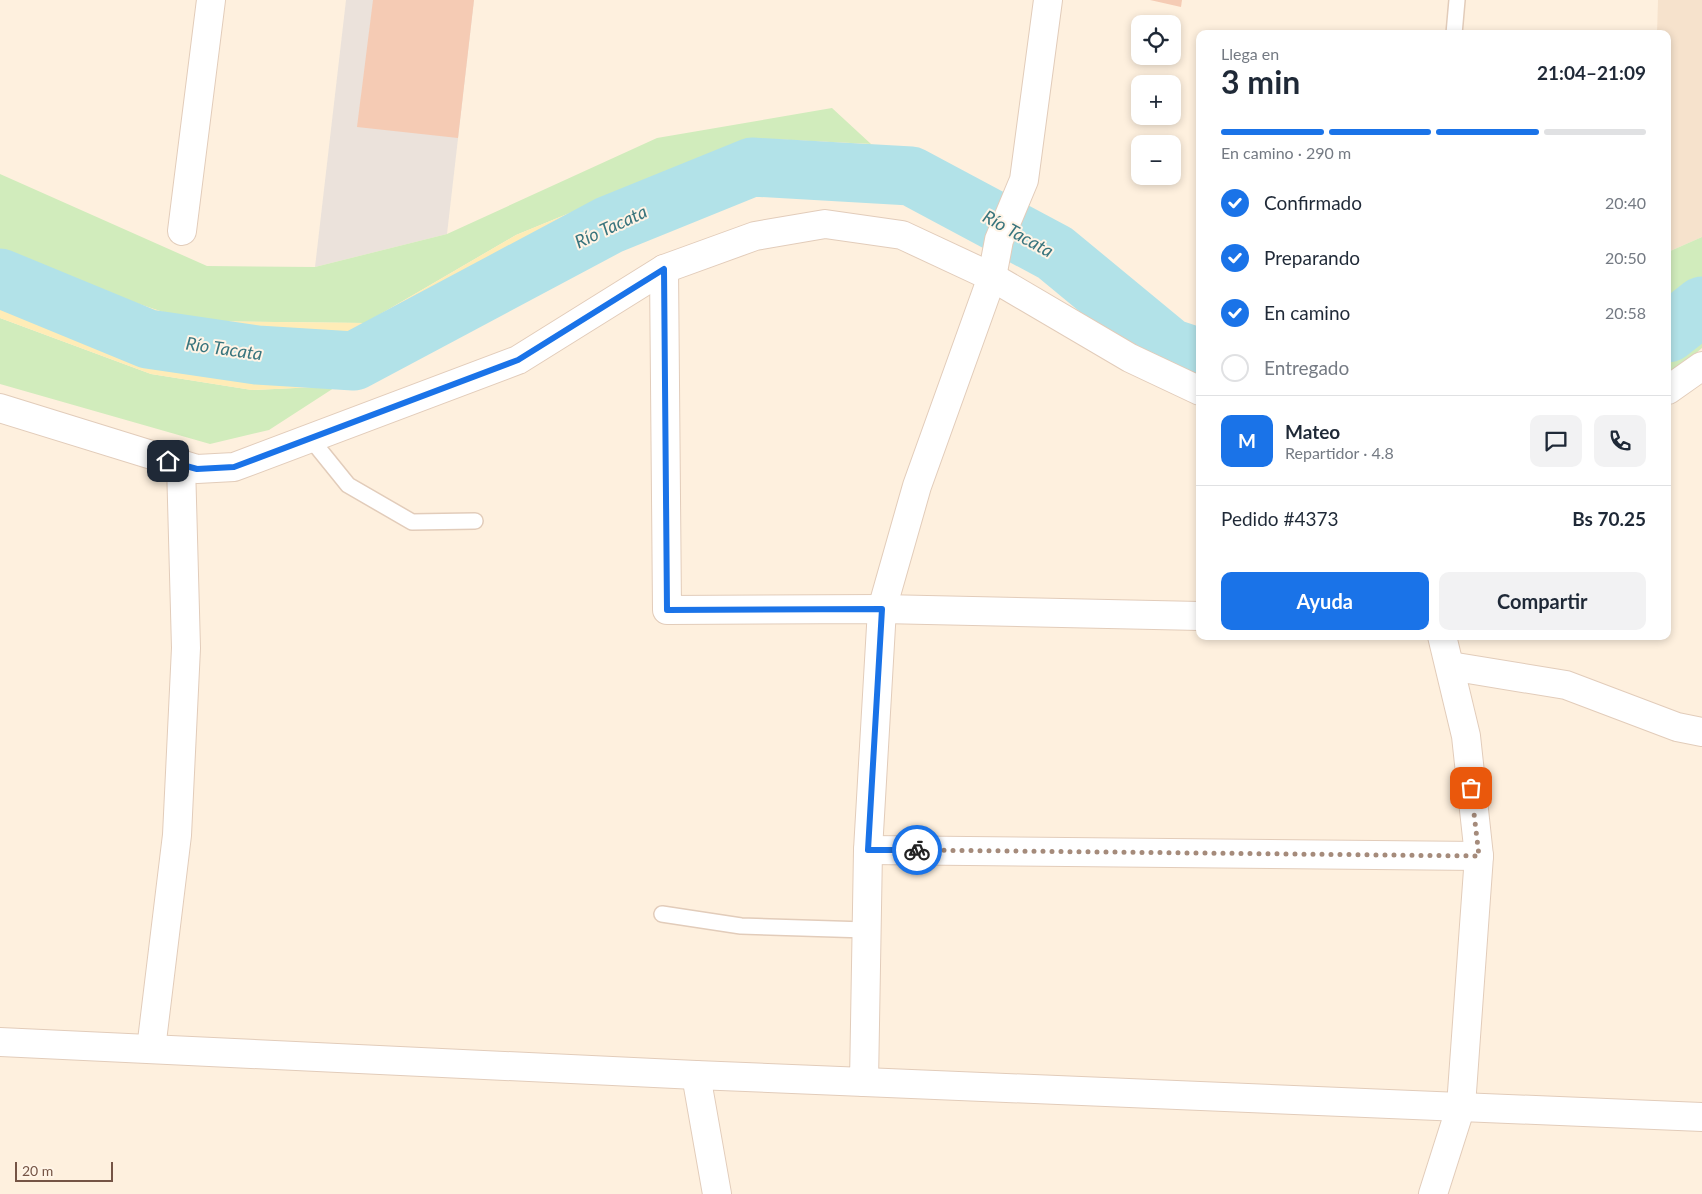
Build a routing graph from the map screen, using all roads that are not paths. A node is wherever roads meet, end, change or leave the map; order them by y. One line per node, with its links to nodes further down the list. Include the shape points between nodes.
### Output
1 (211, 0): 5 (street)
2 (1048, 0): 7 (street, via 1024,180 998,240)
3 (1458, 0): 4 (lane)
4 (1454, 30)
5 (182, 231)
6 (664, 269): 7 (street, via 755,236 825,224 902,235); 12 (street, via 518,360); 15 (street, via 667,610)
7 (992, 277): 10 (street, via 1130,358); 15 (street, via 917,486)
8 (1702, 366): 9 (street)
9 (1671, 388)
10 (1196, 389)
11 (0, 408): 13 (street)
12 (310, 438): 13 (street, via 234,467 197,469); 14 (lane, via 348,485 412,522)
13 (181, 464): 25 (street, via 186,648 178,835)
14 (475, 521)
15 (882, 609): 16 (street); 20 (street)
16 (1196, 616)
17 (1443, 640): 18 (street)
18 (1450, 666): 19 (street, via 1566,685 1677,728); 21 (street, via 1466,736)
19 (1702, 732)
20 (868, 850): 21 (street); 23 (street)
21 (1479, 856): 28 (street)
22 (662, 914): 23 (lane, via 741,926)
23 (866, 930): 27 (street)
24 (0, 1042): 25 (street)
25 (151, 1049): 26 (street)
26 (696, 1075): 27 (street); 30 (street)
27 (864, 1082): 28 (street)
28 (1462, 1106): 29 (street); 31 (street)
29 (1702, 1116)
30 (717, 1194)
31 (1433, 1194)

